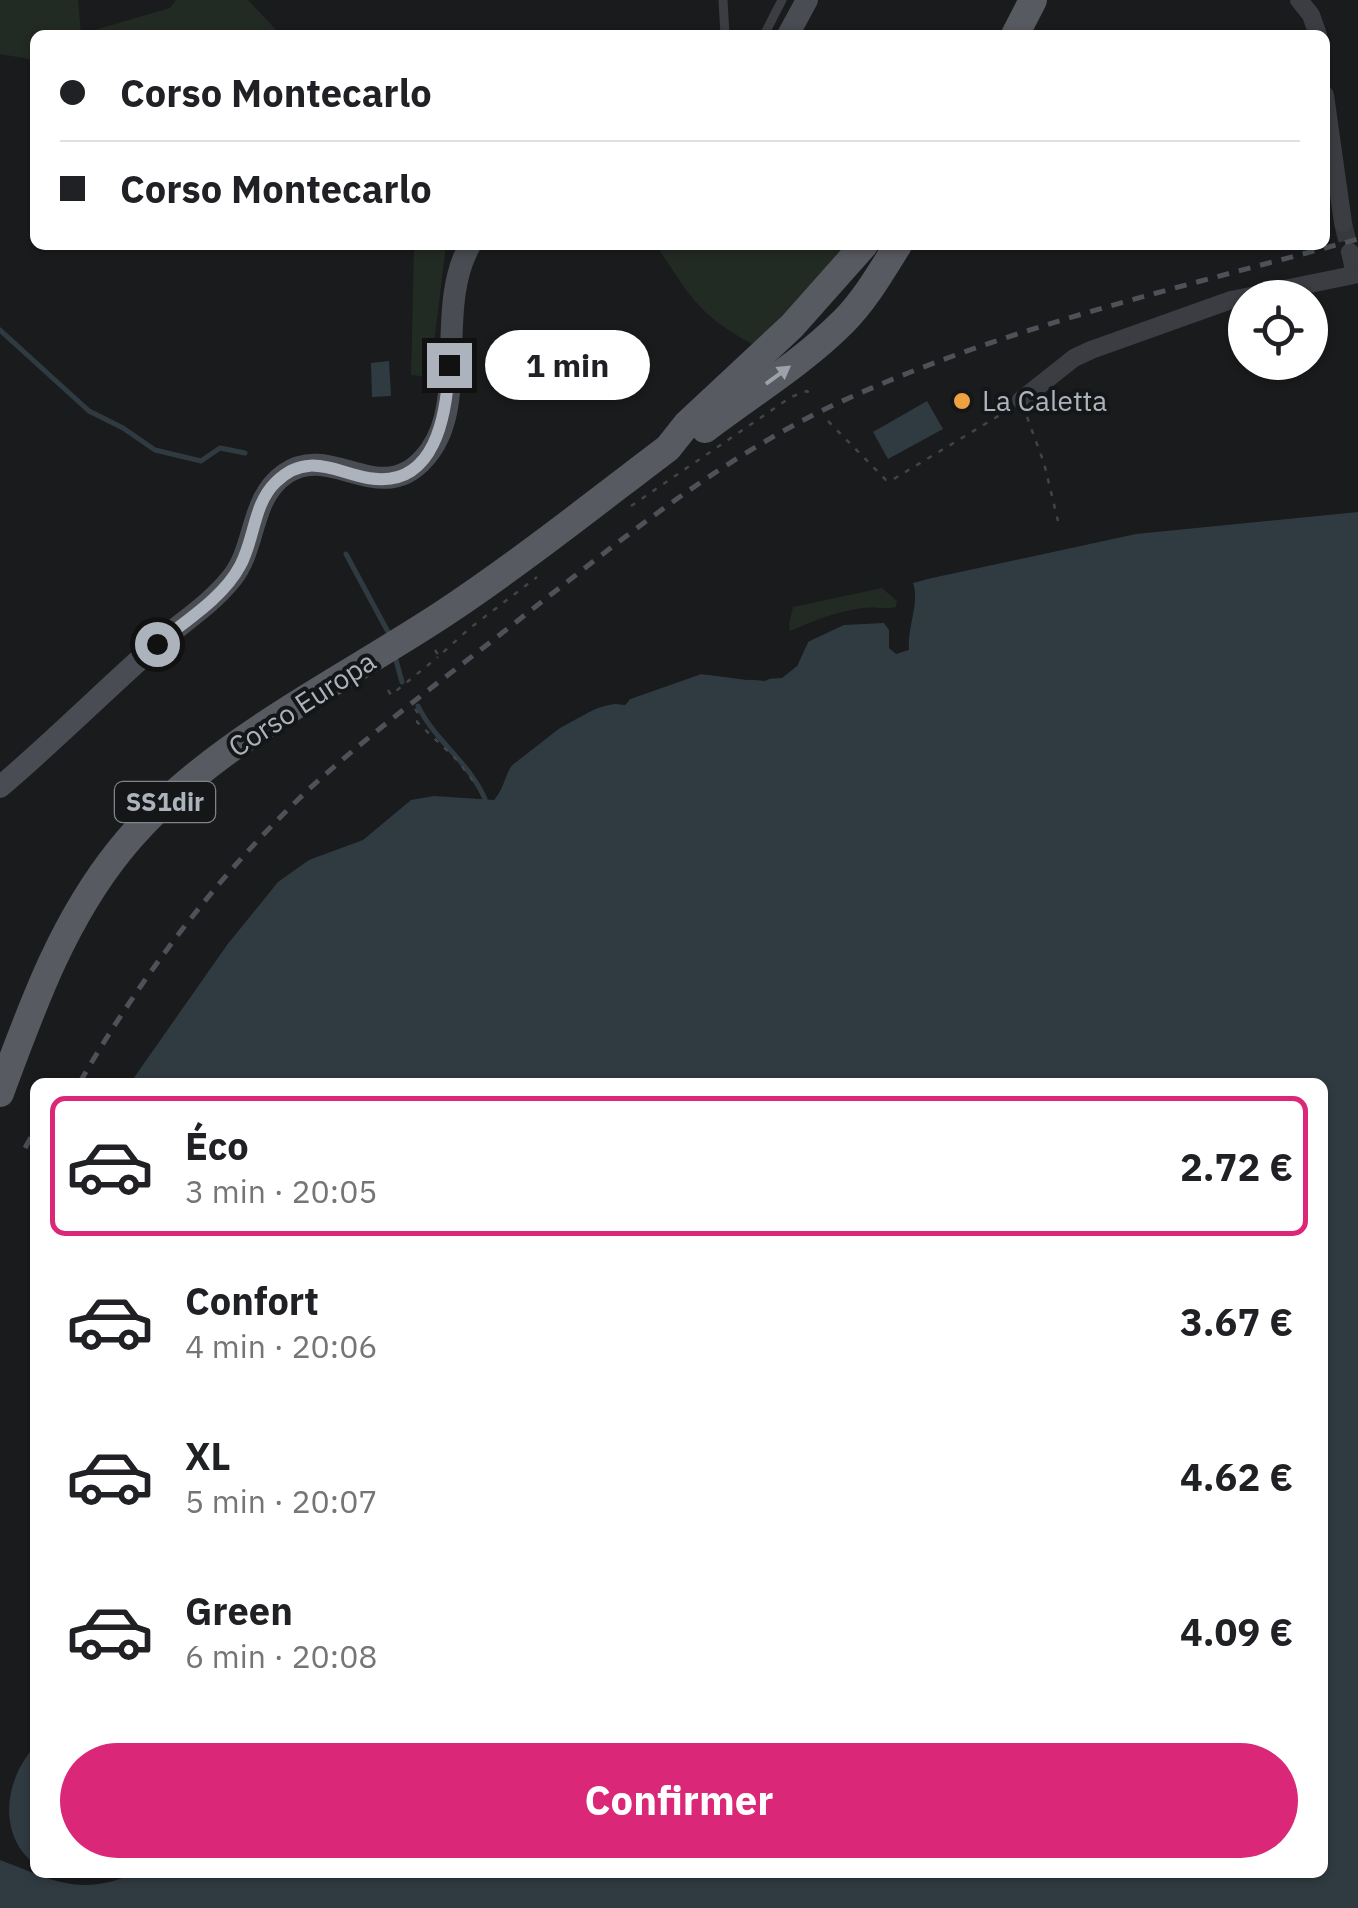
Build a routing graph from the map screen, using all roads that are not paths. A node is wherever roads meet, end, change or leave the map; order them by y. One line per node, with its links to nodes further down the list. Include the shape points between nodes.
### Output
1 (723, 0): 6 (lane)
2 (782, 0): 7 (lane)
3 (807, 0): 8 (main road)
4 (1033, 0): 9 (main road)
5 (1299, 0): 10 (street)
6 (725, 30)
7 (767, 30)
8 (791, 30)
9 (1018, 30)
10 (1316, 30)
11 (1330, 131): 12 (street)
12 (1343, 224)
13 (468, 250): 22 (main road, via 454,292 444,415 428,454 386,478 318,464 285,474 266,495 230,581)
14 (860, 250): 18 (main road, Corso Europa / SS1dir)
15 (895, 250): 19 (main road, Corso Europa / SS1dir)
16 (1350, 252): 17 (street)
17 (1356, 274): 20 (street, via 1231,300 1091,350)
18 (804, 314): 19 (main road, via 806,334); 21 (main road, Corso Europa / SS1dir)
19 (826, 338): 21 (main road, Corso Europa / SS1dir, one-way to 19, via 698,434)
20 (1022, 400)
21 (668, 448): 23 (main road, Corso Europa / SS1dir, via 446,612 247,739 171,796 122,847 69,925)
22 (0, 787)
23 (0, 1093)

